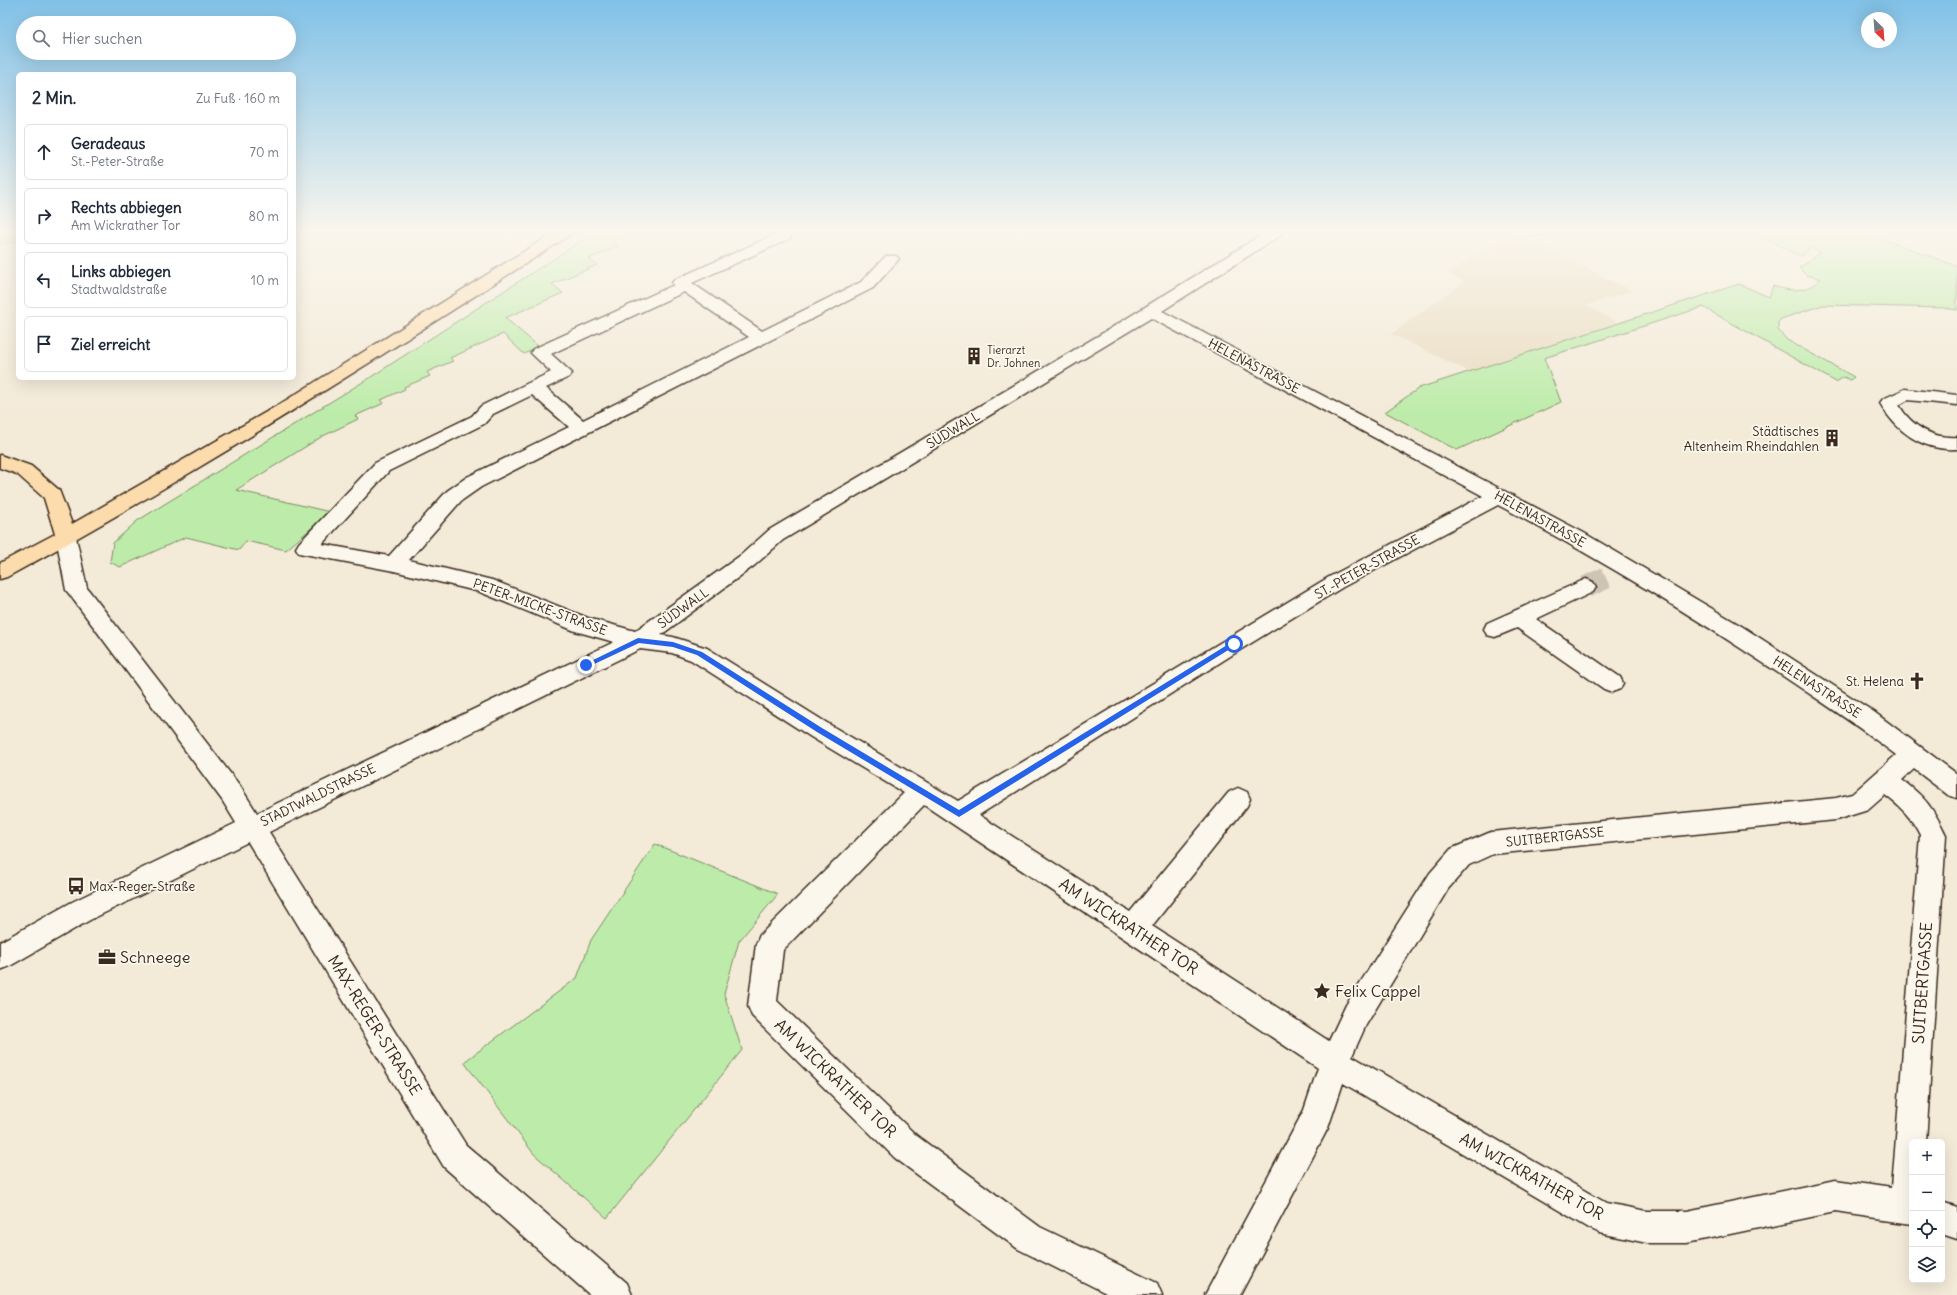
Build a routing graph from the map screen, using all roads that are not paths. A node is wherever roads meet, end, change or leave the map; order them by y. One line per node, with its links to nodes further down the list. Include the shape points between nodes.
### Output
1 (468, 292): 14 (main road, via 224,445)
2 (672, 292): 8 (street, PETER-MICKE-STRASSE, via 539,353 563,373)
3 (695, 292): 7 (street)
4 (853, 292): 7 (street)
5 (1180, 292): 6 (street, SÜDWALL)
6 (1150, 311): 13 (street, HELENASTRASSE); 20 (street, SÜDWALL, via 776,535 748,560)
7 (761, 338): 10 (street)
8 (534, 386): 10 (street); 15 (street, PETER-MICKE-STRASSE, via 487,410 478,420 382,467 306,548)
9 (1957, 400): 11 (street, via 1906,394 1889,403 1897,418 1909,428 1941,443)
10 (582, 428): 15 (street, via 469,485 454,496)
11 (1957, 443)
12 (0, 461): 14 (main road, via 24,470 52,495)
13 (1499, 496): 22 (street, HELENASTRASSE, via 1577,538 1621,571 1735,634 1859,714); 27 (street, ST.-PETER-STRASSE, via 1336,582)
14 (66, 537): 16 (main road); 28 (street, MAX-REGER-STRASSE, via 77,590 231,793)
15 (394, 564): 20 (street, PETER-MICKE-STRASSE, via 485,585 583,625)
16 (0, 572)
17 (1586, 587): 18 (street)
18 (1518, 618): 19 (street); 21 (street)
19 (1495, 629)
20 (638, 640): 25 (street, AM WICKRATHER TOR, via 673,645 699,654); 28 (street, STADTWALDSTRASSE)
21 (1612, 683)
22 (1913, 755): 23 (street, SUITBERTGASSE); 24 (street, HELENASTRASSE)
23 (1884, 780): 31 (street, SUITBERTGASSE, via 1859,803 1836,810 1491,843 1460,857 1439,881 1360,1009); 32 (street, SUITBERTGASSE, via 1922,813 1933,835)
24 (1957, 788)
25 (922, 791): 27 (street, AM WICKRATHER TOR); 37 (street, AM WICKRATHER TOR, via 770,944 762,1006 906,1147 1029,1238)
26 (1238, 799): 29 (street)
27 (959, 814): 29 (street, AM WICKRATHER TOR)
28 (253, 827): 30 (street, STADTWALDSTRASSE, via 81,911); 36 (street, MAX-REGER-STRASSE, via 455,1156)
29 (1133, 929): 31 (street, AM WICKRATHER TOR)
30 (0, 957)
31 (1335, 1062): 33 (street, AM WICKRATHER TOR, via 1600,1216 1624,1223 1647,1227 1687,1227 1835,1196); 38 (street, via 1316,1117)
32 (1911, 1175)
33 (1909, 1206)
34 (1945, 1219): 35 (street)
35 (1957, 1223)
36 (615, 1295)
37 (1145, 1295)
38 (1222, 1295)

